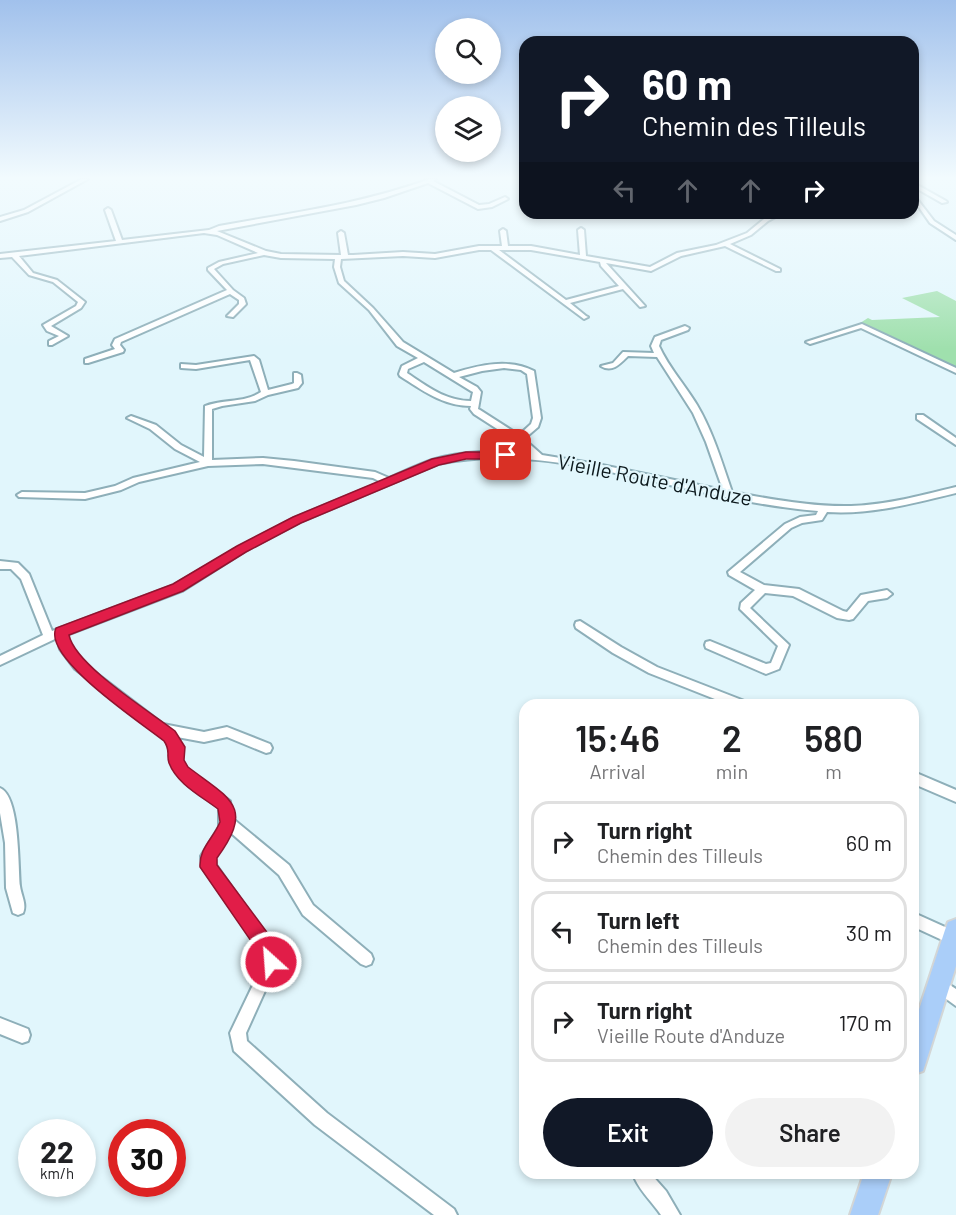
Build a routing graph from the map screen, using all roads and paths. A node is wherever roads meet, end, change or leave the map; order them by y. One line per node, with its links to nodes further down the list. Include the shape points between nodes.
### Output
1 (117, 236): 8 (street)
2 (168, 236): 8 (street)
3 (220, 236): 12 (street)
4 (341, 236): 15 (street)
5 (504, 236): 11 (street)
6 (581, 236): 16 (street)
7 (745, 236): 9 (street)
8 (119, 240): 13 (street)
9 (725, 244): 17 (street, via 679,254 651,269); 18 (street)
10 (492, 248): 11 (street); 15 (street, via 435,256); 21 (street)
11 (505, 248): 16 (street)
12 (264, 253): 15 (street); 20 (street, via 210,269)
13 (14, 255): 14 (street); 27 (street, via 31,273 55,281 82,302 47,325 64,336)
14 (0, 256)
15 (341, 257): 29 (street, via 341,282 347,290 371,309 400,344)
16 (583, 257): 17 (street)
17 (603, 261): 19 (street)
18 (778, 270)
19 (624, 287): 21 (street); 22 (street)
20 (231, 291): 23 (street, via 243,304); 30 (street, via 118,341 120,350)
21 (565, 302): 24 (street)
22 (642, 306)
23 (231, 316)
24 (584, 317)
25 (685, 328): 28 (street, via 658,339)
26 (810, 342): 33 (street, via 862,326)
27 (52, 343)
28 (658, 355): 32 (street, via 626,354 615,365); 46 (street, via 698,414)
29 (423, 359): 35 (street); 37 (street, via 405,368 403,374 447,402)
30 (88, 361)
31 (184, 366): 36 (street, via 196,368 251,358)
32 (605, 366)
33 (956, 371)
34 (297, 375): 36 (street, via 295,386)
35 (454, 376): 37 (street, via 477,392); 40 (street, via 490,366 520,368 531,373 537,418 535,425)
36 (265, 393): 43 (street, via 258,398 208,408)
37 (475, 403): 40 (street, via 477,412)
38 (920, 417): 41 (street)
39 (131, 418): 43 (street, via 153,427 177,447)
40 (519, 439): 42 (street)
41 (956, 442)
42 (538, 456): 44 (street, Vieille Route d'Anduze, via 452,458); 46 (street, Vieille Route d'Anduze)
43 (208, 463): 44 (street, via 263,461 375,475); 47 (street, via 85,496)
44 (389, 482): 53 (street, Vieille Route d'Anduze, via 297,520 178,588)
45 (956, 490): 48 (street, Vieille Route d'Anduze, via 865,509)
46 (728, 492): 48 (street, Vieille Route d'Anduze)
47 (22, 495)
48 (825, 507): 50 (street, via 819,518 800,520 781,530 733,572)
49 (0, 565): 53 (street, via 14,566 25,577)
50 (763, 588): 51 (street, via 795,592 849,616 865,598); 54 (street, via 745,609 783,645 775,666 766,669)
51 (887, 594)
52 (580, 625): 56 (street, via 653,670)
53 (55, 634): 55 (street, Vieille Route d'Anduze); 57 (street, via 79,666)
54 (710, 645)
55 (0, 661)
56 (728, 699)
57 (161, 729): 58 (street, via 204,737 227,732); 62 (street, via 177,747 176,760 182,772 225,806)
58 (266, 748)
59 (919, 780): 61 (street)
60 (0, 794): 63 (street, via 12,843 13,888)
61 (956, 796)
62 (228, 822): 66 (street, via 284,870 308,910); 73 (street, via 208,856 208,867 268,950 271,962 238,1033 240,1045 321,1119)
63 (18, 908)
64 (919, 922): 65 (street)
65 (955, 934): 67 (main road)
66 (366, 959)
67 (947, 991): 70 (main road)
68 (0, 1026): 69 (street)
69 (22, 1035)
70 (919, 1051)
71 (644, 1179): 74 (street)
72 (876, 1179): 75 (main road)
73 (448, 1215)
74 (671, 1215)
75 (864, 1215)

